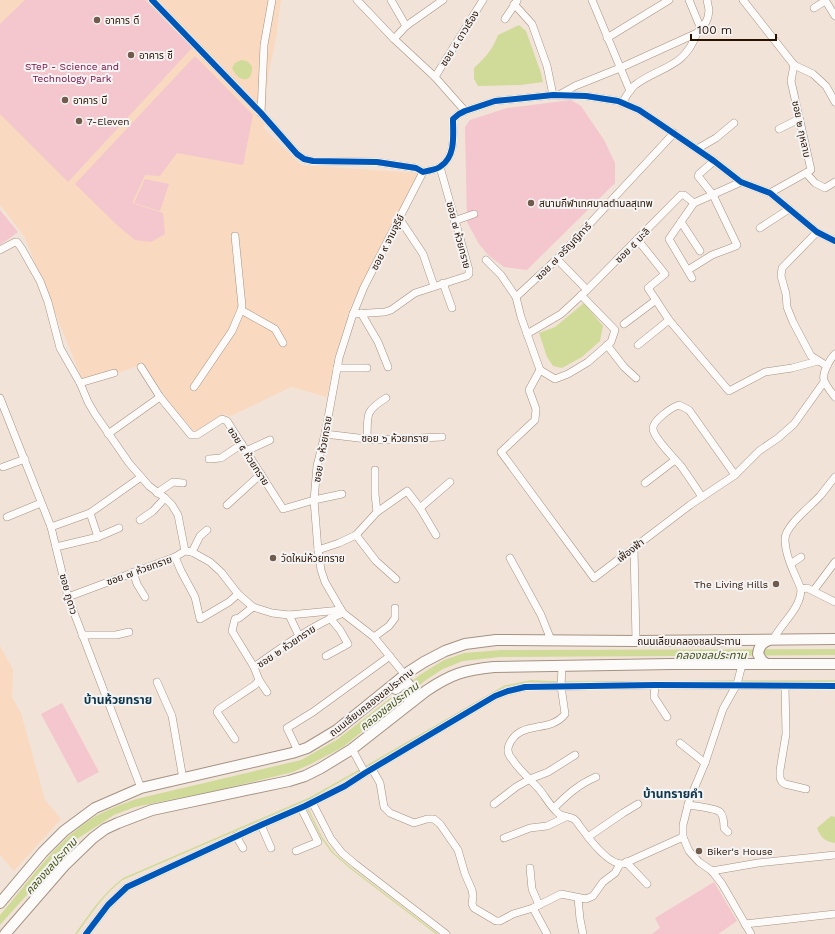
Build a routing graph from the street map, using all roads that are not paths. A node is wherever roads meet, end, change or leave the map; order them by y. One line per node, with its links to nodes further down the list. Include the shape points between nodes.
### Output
1 (152, 0): 29 (street)
2 (272, 0): 29 (street, via 264,45)
3 (357, 0): 20 (street)
4 (391, 0): 17 (street)
5 (443, 0): 17 (street)
6 (483, 0): 23 (street, ซอย ๘ ดาวเรือง)
7 (592, 0): 19 (street)
8 (669, 0): 19 (street)
9 (689, 0): 18 (street)
10 (707, 0): 18 (street, via 708,17)
11 (743, 0): 21 (street)
12 (825, 0): 14 (street); 15 (street)
13 (516, 2): 16 (street); 25 (street, via 532,24)
14 (814, 8)
15 (835, 16)
16 (505, 19)
17 (406, 26): 20 (street)
18 (699, 31): 22 (street); 24 (street, via 694,43 675,64 644,80)
19 (607, 38): 22 (street)
20 (394, 39): 23 (street)
21 (794, 65): 26 (street, via 813,74 826,86); 30 (street, ซอย ๒ กุหลาบ, via 791,81)
22 (620, 68): 24 (street); 25 (street)
23 (435, 77): 28 (street)
24 (630, 91): 27 (street)
25 (556, 95): 27 (street, via 586,96); 28 (street, via 495,101)
26 (835, 102)
27 (622, 103): 33 (street)
28 (465, 111): 36 (street, via 453,119 451,152)
29 (261, 113): 37 (street, via 304,159 377,162 416,168)
30 (799, 119): 32 (street); 38 (street, ซอย ๒ กุหลาบ, via 811,170)
31 (734, 123): 34 (street)
32 (779, 129)
33 (674, 133): 34 (street); 56 (street, ซอย ๗ อรัญญิการ์)
34 (697, 149): 35 (street)
35 (714, 161): 39 (street); 42 (street, via 698,175)
36 (440, 167): 37 (street); 47 (street, ซอย ๗ ห้วยทราย)
37 (423, 172): 46 (street, ซอย ๙ จามจุรีย์)
38 (806, 173): 40 (street, via 815,184 826,188); 41 (street, ซอย ๒ กุหลาบ)
39 (741, 182): 41 (street); 42 (street)
40 (835, 182)
41 (770, 193): 44 (street)
42 (713, 195): 43 (street); 58 (street, via 737,245 706,258)
43 (694, 204): 48 (street); 52 (street, ซอย ๕ มะลิ, via 684,195 680,195)
44 (789, 209): 49 (street); 50 (street)
45 (474, 214): 47 (street)
46 (399, 218): 61 (street, via 423,254); 68 (street, ซอย ๙ จามจุรีย์, via 364,287)
47 (454, 220): 60 (street, ซอย ๗ ห้วยทราย, via 469,274)
48 (681, 222): 55 (street); 58 (street, via 669,239)
49 (760, 228)
50 (817, 232): 53 (street); 76 (street, via 790,258 782,268 781,276 787,307 811,356)
51 (235, 236): 67 (street)
52 (637, 239): 62 (street, ซอย ๕ มะลิ); 65 (street, via 665,274 648,288)
53 (835, 241)
54 (0, 250): 86 (street, via 15,242 22,249 40,281 60,348)
55 (700, 251)
56 (557, 259): 62 (street); 64 (street, ซอย ๗ อรัญญิการ์)
57 (486, 260): 64 (street, via 501,275)
58 (688, 270): 59 (street)
59 (692, 278)
60 (443, 283): 61 (street, ซอย ๗ ห้วยทราย); 66 (street)
61 (434, 286): 68 (street, ซอย ๗ ห้วยทราย, via 415,293 391,310)
62 (587, 290): 63 (street, ซอย ๕ มะลิ)
63 (581, 295): 71 (street, ซอย ๕ มะลิ, via 561,314); 73 (street, via 615,330 611,342)
64 (516, 297): 71 (street)
65 (656, 300): 69 (street); 70 (street)
66 (452, 308)
67 (241, 310): 72 (street, via 274,329); 87 (street, via 232,331)
68 (357, 314): 79 (street, via 378,342); 80 (street, ซอย ๑ ห้วยทราย)
69 (669, 320): 74 (street); 76 (street, via 729,391 765,372)
70 (624, 324)
71 (527, 334): 82 (street)
72 (283, 343)
73 (607, 345): 82 (street, via 588,362 555,379); 84 (street)
74 (638, 345)
75 (835, 354): 77 (street)
76 (818, 361): 77 (street)
77 (827, 366): 85 (street)
78 (141, 367): 88 (street, ซอย ๕ ห้วยทราย)
79 (388, 367)
80 (337, 368): 81 (street); 93 (street, ซอย ๑ ห้วยทราย)
81 (367, 368)
82 (540, 370): 128 (street, เฟื่องฟ้า, via 529,390 536,409 535,420 501,452 594,578)
83 (114, 373): 86 (street)
84 (636, 378)
85 (824, 382): 89 (street); 104 (street, เฟื่องฟ้า, via 794,424 759,451)
86 (80, 383): 92 (street, via 91,408)
87 (194, 387)
88 (160, 397): 92 (street); 97 (street, ซอย ๕ ห้วยทราย, via 191,435 197,435 222,419 227,421)
89 (835, 397)
90 (0, 398): 98 (street, ซอย ภูดาว)
91 (386, 398): 95 (street, via 374,405 369,412)
92 (108, 434): 106 (street)
93 (325, 434): 95 (street, ซอย ๖ ห้วยทราย); 114 (street, ซอย ๑ ห้วยทราย, via 317,466)
94 (442, 438): 95 (street, ซอย ๖ ห้วยทราย)
95 (367, 439)
96 (270, 440): 97 (street)
97 (244, 447): 99 (street, via 221,458); 103 (street, ซอย ๕ ห้วยทราย)
98 (25, 459): 101 (street); 115 (street, ซอย ภูดาว)
99 (208, 459)
100 (675, 460): 104 (street, via 652,427 663,414 679,405 689,410); 109 (street); 112 (street)
101 (2, 467)
102 (375, 470): 118 (street)
103 (261, 474): 114 (street, ซอย ๕ ห้วยทราย, via 283,509); 116 (street)
104 (735, 475): 112 (street, เฟื่องฟ้า)
105 (835, 476): 136 (street, via 820,497 786,534 787,553)
106 (141, 477): 110 (street); 119 (street)
107 (450, 482): 117 (street)
108 (183, 483): 110 (street, via 173,482)
109 (645, 483)
110 (157, 493): 113 (street)
111 (342, 494): 114 (street)
112 (702, 496): 128 (street, เฟื่องฟ้า)
113 (165, 498): 121 (street); 131 (street, via 178,514)
114 (314, 500): 130 (street, ซอย ๑ ห้วยทราย)
115 (41, 503): 120 (street); 122 (street, ซอย ภูดาว)
116 (227, 505)
117 (420, 508): 118 (street, via 407,491); 126 (street)
118 (377, 512): 125 (street)
119 (90, 514): 122 (street); 127 (street)
120 (7, 517)
121 (140, 520)
122 (51, 528): 129 (street, ซอย ภูดาว)
123 (119, 528): 127 (street)
124 (207, 530): 131 (street)
125 (356, 535): 130 (street); 138 (street, via 376,561)
126 (436, 535)
127 (98, 537): 129 (street)
128 (634, 546): 155 (street)
129 (56, 547): 141 (street, ซอย ภูดาว)
130 (318, 550): 146 (street, ซอย ๑ ห้วยทราย, via 325,582)
131 (188, 552): 132 (street, ซอย ๗ ห้วยทราย); 140 (street, via 210,562)
132 (176, 556): 137 (street, ซอย ๗ ห้วยทราย); 140 (street, via 195,597 200,619)
133 (801, 557): 136 (street)
134 (510, 558): 154 (street, via 541,615)
135 (835, 562): 139 (street)
136 (792, 563): 139 (street)
137 (133, 572): 141 (street, ซอย ๗ ห้วยทราย); 142 (street)
138 (396, 579)
139 (808, 589): 143 (street); 157 (street)
140 (238, 594): 144 (street)
141 (68, 597): 150 (street, ซอย ภูดาว)
142 (145, 597)
143 (835, 602)
144 (253, 607): 147 (street); 163 (street, via 235,619 232,631)
145 (395, 608): 152 (street, via 395,618)
146 (342, 611): 147 (street); 148 (street, ซอย ๒ ห้วยทราย); 152 (street, ซอย ๑ ห้วยทราย)
147 (289, 615): 151 (street)
148 (330, 618): 151 (street, ซอย ๒ ห้วยทราย); 158 (street, via 348,644)
149 (129, 632): 150 (street, via 116,635)
150 (82, 635): 187 (street, ซอย ภูดาว)
151 (299, 636): 163 (street, ซอย ๒ ห้วยทราย)
152 (374, 637): 159 (street, ซอย ๑ ห้วยทราย)
153 (835, 639): 157 (main road, ถนนเลียบคลองชลประทาน)
154 (551, 640): 155 (main road, ถนนเลียบคลองชลประทาน); 166 (main road, ถนนเลียบคลองชลประทาน, via 496,640 464,644 424,662)
155 (636, 642): 156 (main road, ถนนเลียบคลองชลประทาน)
156 (748, 642): 157 (main road, ถนนเลียบคลองชลประทาน); 161 (main road, via 756,654)
157 (768, 642): 160 (main road, via 760,647 758,654)
158 (326, 656)
159 (390, 656): 166 (street, ซอย ๑ ห้วยทราย); 179 (street, via 287,728)
160 (765, 662): 161 (main road); 162 (main road)
161 (747, 663): 165 (main road, via 672,664); 170 (street)
162 (835, 664)
163 (254, 667): 167 (street, ซอย ๒ ห้วยทราย)
164 (456, 673): 165 (main road, via 494,667); 174 (main road, via 445,675); 176 (main road, via 426,691)
165 (561, 678): 169 (street); 183 (street, via 496,696); 186 (street, via 566,710 562,718 544,727 521,731 509,745 508,752 512,759)
166 (407, 679): 174 (main road); 179 (main road, ถนนเลียบคลองชลประทาน, via 337,730)
167 (259, 680): 173 (street); 177 (street, ซอย ๒ ห้วยทราย, via 217,712)
168 (157, 682): 185 (street, via 172,716)
169 (655, 685): 170 (street); 175 (street, via 654,697)
170 (736, 685): 171 (street); 182 (street, via 723,709)
171 (785, 686): 172 (street); 188 (street, via 786,734 780,778 784,784)
172 (835, 686)
173 (267, 692)
174 (417, 692): 176 (main road)
175 (667, 717)
176 (376, 730): 180 (main road)
177 (235, 740)
178 (680, 743): 182 (street)
179 (298, 751): 185 (main road, ถนนเลียบคลองชลประทาน)
180 (354, 754): 183 (street); 215 (main road, via 289,781 152,810 105,829 79,850)
181 (574, 755): 186 (street, via 548,772)
182 (705, 763): 192 (street)
183 (367, 771): 189 (street, via 345,786); 212 (street, via 380,783 384,807 390,813 414,823 427,819 440,824 458,850 472,890 474,908 500,921)
184 (596, 777): 194 (street, via 571,791)
185 (183, 779): 187 (main road, ถนนเลียบคลองชลประทาน)
186 (530, 779): 190 (street); 194 (street)
187 (140, 788): 211 (main road, ถนนเลียบคลองชลประทาน, via 95,808 72,824 43,852)
188 (806, 789)
189 (312, 802): 193 (street); 217 (street, via 331,839 342,852)
190 (494, 804)
191 (638, 804): 199 (street)
192 (688, 805): 197 (street, via 717,810 721,813 724,828); 200 (street)
193 (303, 807): 196 (street); 204 (street, via 318,842)
194 (554, 808): 195 (street)
195 (566, 816): 199 (street, via 575,820); 201 (street, via 547,826 530,828)
196 (261, 825): 198 (street); 203 (street)
197 (728, 832)
198 (236, 836): 202 (street); 216 (street, via 127,887)
199 (588, 837): 206 (street, via 608,858 615,863)
200 (683, 837): 206 (street); 208 (street, via 689,851)
201 (504, 838)
202 (243, 848)
203 (271, 848)
204 (296, 851)
205 (835, 855): 208 (street)
206 (623, 863): 209 (street); 210 (street, via 603,882 593,896 586,899)
207 (530, 868): 212 (street)
208 (712, 871): 214 (street)
209 (648, 884)
210 (578, 898): 212 (street, via 561,894); 219 (street)
211 (0, 903)
212 (536, 906): 218 (street)
213 (835, 914): 214 (street)
214 (746, 924): 220 (street)
215 (5, 934)
216 (86, 934)
217 (446, 934)
218 (548, 934)
219 (584, 934)
220 (751, 934)

